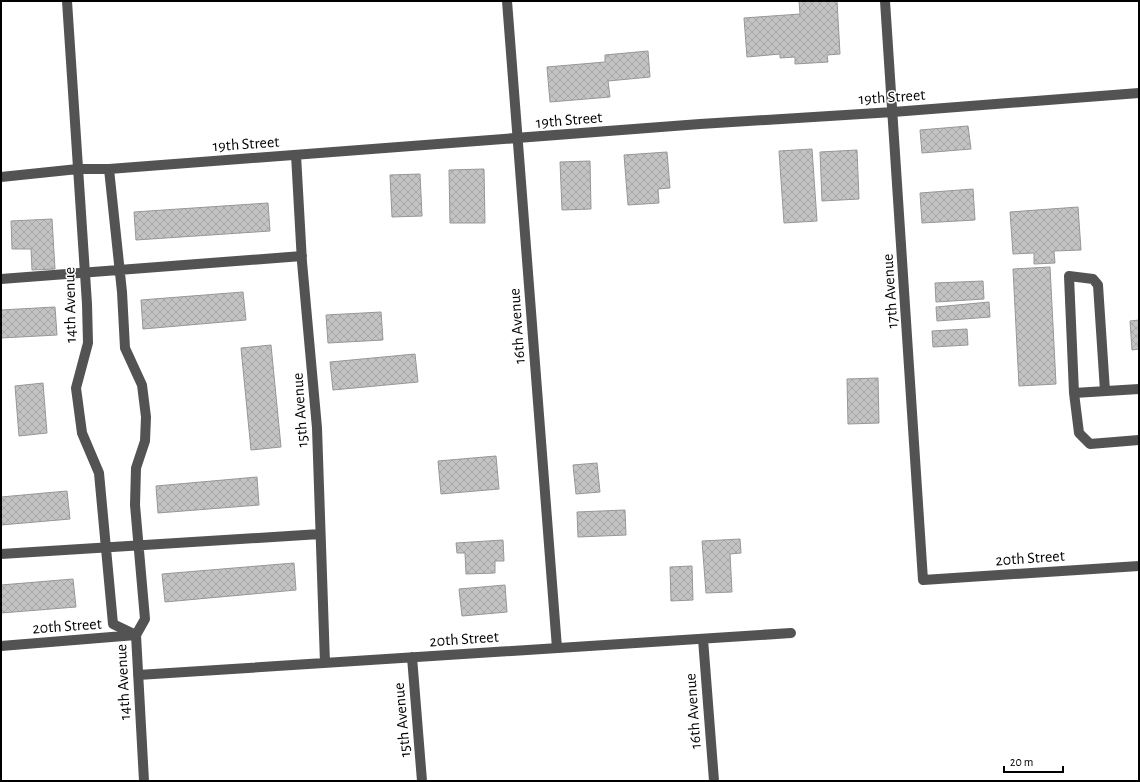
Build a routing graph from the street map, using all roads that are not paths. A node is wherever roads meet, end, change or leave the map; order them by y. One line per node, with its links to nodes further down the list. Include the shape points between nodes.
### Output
1 (67, 1): 8 (street, 14th Avenue)
2 (507, 1): 6 (street, 16th Avenue)
3 (885, 1): 5 (street, 17th Avenue)
4 (1139, 93): 5 (street, 19th Street)
5 (893, 112): 6 (street, 19th Street); 24 (street, 17th Avenue)
6 (517, 139): 7 (street, 19th Street); 29 (street, 16th Avenue)
7 (296, 155): 9 (street, 19th Street); 11 (street, 15th Avenue)
8 (78, 169): 9 (street, 19th Street); 10 (street, 19th Street); 13 (street, 14th Avenue)
9 (109, 169): 12 (street)
10 (1, 177)
11 (302, 256): 12 (street); 19 (street, 15th Avenue, via 317,428)
12 (119, 269): 13 (street); 20 (street, via 125,348 142,385 146,417 145,441 136,468 135,505)
13 (85, 272): 14 (street); 21 (street, 14th Avenue, via 88,343 76,388 82,433 99,473)
14 (1, 279)
15 (1139, 389): 16 (street)
16 (1105, 391): 17 (street); 17 (street, via 1098,285 1093,280 1069,276)
17 (1074, 393): 18 (street, via 1079,433 1090,444)
18 (1139, 440)
19 (320, 534): 20 (street); 31 (street, 15th Avenue)
20 (139, 545): 21 (street); 26 (street, via 145,619)
21 (106, 547): 22 (street); 26 (street, 14th Avenue, via 114,624)
22 (1, 554)
23 (1139, 566): 24 (street, 20th Street)
24 (923, 580)
25 (791, 633): 27 (street, 20th Street)
26 (136, 635): 28 (street, 20th Street); 32 (street, 14th Avenue)
27 (703, 639): 29 (street, 20th Street); 35 (street, 16th Avenue)
28 (1, 646)
29 (557, 648): 30 (street, 20th Street)
30 (412, 657): 31 (street, 20th Street); 34 (street, 15th Avenue)
31 (325, 663): 32 (street, 20th Street)
32 (138, 675): 33 (street, 14th Avenue)
33 (144, 781)
34 (422, 781)
35 (714, 781)

